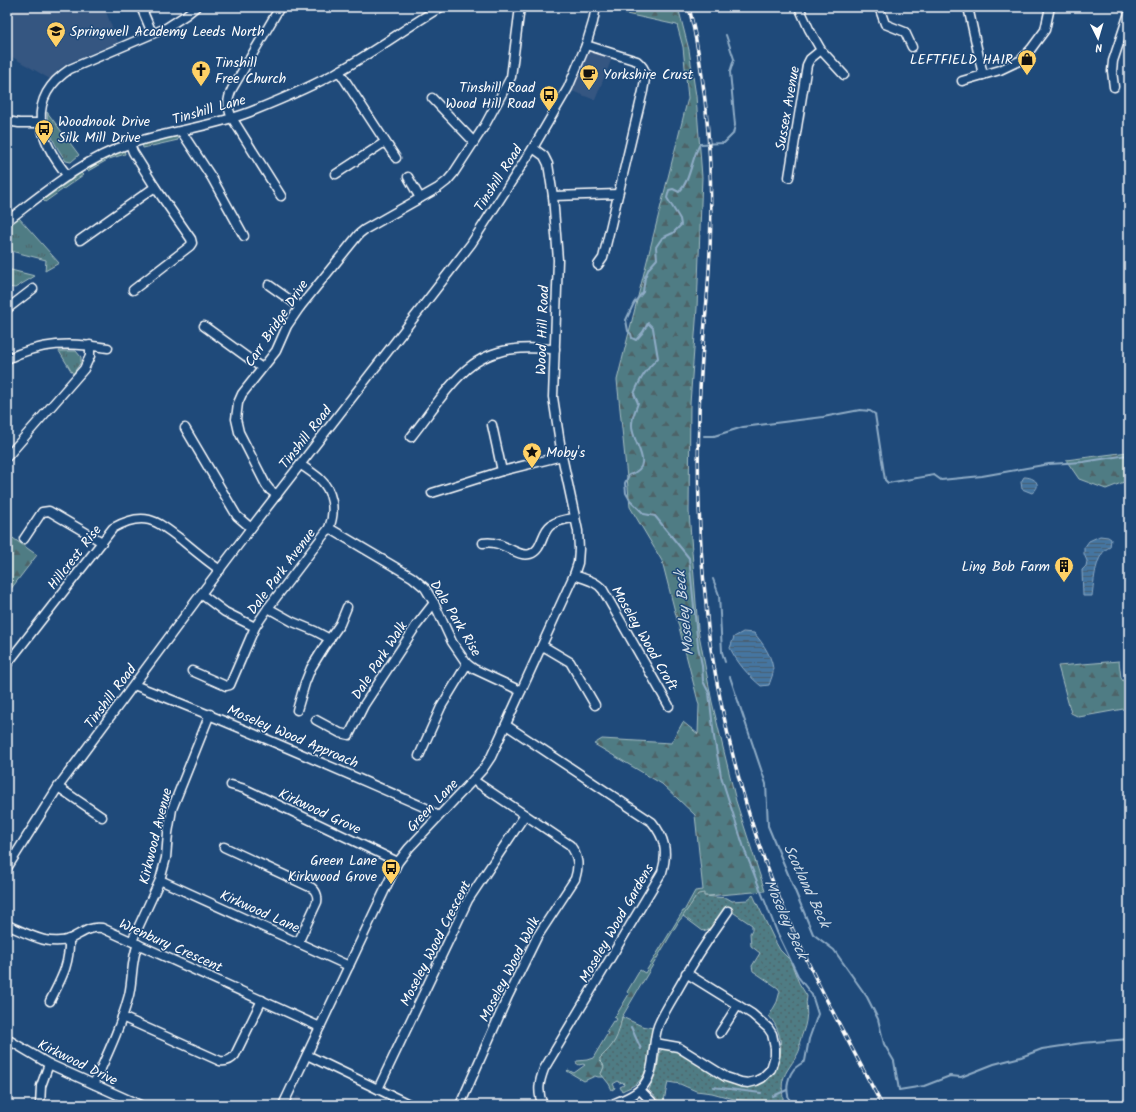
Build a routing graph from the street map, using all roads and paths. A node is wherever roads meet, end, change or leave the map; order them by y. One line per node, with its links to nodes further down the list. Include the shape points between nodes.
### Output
1 (141, 7): 12 (street)
2 (196, 7): 12 (street, via 175,22)
3 (280, 7): 22 (street, via 229,94 228,106)
4 (440, 7): 16 (street, Tinshill Lane)
5 (520, 7): 27 (street, Carr Bridge Drive, via 511,77)
6 (596, 7): 13 (street, Tinshill Road)
7 (799, 7): 15 (street)
8 (879, 7): 14 (street, via 885,24 905,32)
9 (968, 7): 18 (street)
10 (1050, 7): 18 (street, via 1045,30 1032,49 1021,60)
11 (1129, 13): 20 (street, via 1113,61)
12 (152, 33): 24 (street, via 82,63 58,77 48,90 41,108)
13 (586, 45): 29 (street, Tinshill Road, via 568,88); 36 (street, via 637,60 646,72)
14 (912, 47)
15 (821, 50): 17 (street); 34 (street, Sussex Avenue, via 807,65)
16 (339, 71): 22 (street, Tinshill Lane, via 303,90); 26 (street)
17 (844, 75)
18 (983, 75): 19 (street)
19 (962, 81)
20 (1114, 87)
21 (432, 98): 27 (street)
22 (232, 118): 25 (street, Tinshill Lane); 37 (street)
23 (7, 120): 24 (street)
24 (40, 123): 32 (street, via 45,142 56,162)
25 (181, 131): 28 (street, Tinshill Lane); 41 (street, via 212,178)
26 (385, 142): 30 (street); 31 (street, via 346,163)
27 (474, 142): 39 (street, Carr Bridge Drive, via 447,181)
28 (130, 144): 32 (street, Tinshill Lane, via 110,151); 35 (street)
29 (533, 148): 38 (street, Wood Hill Road, via 544,156 548,164); 60 (street, Tinshill Road, via 471,244)
30 (396, 158)
31 (336, 174)
32 (68, 176): 40 (street, Tinshill Lane)
33 (408, 177): 39 (street)
34 (789, 177)
35 (155, 187): 42 (street); 46 (street, via 192,243)
36 (618, 194): 38 (street); 43 (street, via 603,258)
37 (281, 196)
38 (553, 196): 52 (street, Wood Hill Road, via 558,260)
39 (420, 198): 47 (street, Carr Bridge Drive, via 358,234)
40 (7, 221)
41 (244, 236)
42 (80, 240)
43 (598, 265)
44 (269, 285): 47 (street)
45 (33, 289): 48 (street)
46 (133, 290)
47 (300, 307): 54 (street, Carr Bridge Drive, via 287,326 276,351)
48 (7, 309)
49 (204, 326): 54 (street)
50 (90, 345): 51 (street); 53 (street, via 50,346); 59 (street, via 90,356 84,369)
51 (108, 348)
52 (555, 349): 57 (street, via 504,351 473,364 450,387); 58 (street, Wood Hill Road, via 553,406)
53 (7, 359)
54 (262, 368): 63 (street, Carr Bridge Drive, via 242,394 236,419 239,432 263,478 270,490)
55 (492, 425): 61 (street)
56 (185, 428): 65 (street, via 237,516)
57 (411, 438)
58 (562, 456): 61 (street); 64 (street, Wood Hill Road)
59 (7, 457)
60 (301, 465): 63 (street, Tinshill Road); 66 (street, Dale Park Avenue, via 319,478 330,495 333,512)
61 (502, 471): 62 (street)
62 (432, 493)
63 (277, 495): 65 (street, Tinshill Road)
64 (575, 518): 69 (street, via 548,527 538,548 528,555 495,543); 71 (street, Green Lane, via 579,550)
65 (251, 528): 70 (street, Tinshill Road)
66 (329, 528): 73 (street, Dale Park Rise, via 412,577 426,588); 75 (street, Dale Park Avenue)
67 (24, 539): 68 (street, via 45,510)
68 (102, 542): 70 (street, Hillcrest Rise, via 113,528 126,520 150,520 162,525); 79 (street, Hillcrest Rise)
69 (483, 543)
70 (220, 570): 72 (street, Tinshill Road)
71 (574, 575): 78 (street, Green Lane); 85 (street, Moseley Wood Croft, via 600,585)
72 (201, 594): 76 (street, via 225,612); 82 (street, Tinshill Road)
73 (434, 603): 80 (street, Dale Park Rise, via 452,642); 88 (street, Dale Park Walk, via 364,706 349,735)
74 (347, 607): 77 (street)
75 (268, 608): 76 (street, Dale Park Avenue); 77 (street)
76 (255, 627): 81 (street, Dale Park Avenue, via 230,685 226,686)
77 (330, 639): 86 (street, via 311,668)
78 (543, 646): 83 (street, Green Lane); 84 (street, via 570,662)
79 (7, 664)
80 (467, 664): 83 (street, Dale Park Rise); 90 (street, via 441,706)
81 (192, 671)
82 (134, 685): 87 (street, Moseley Wood Approach); 93 (street, Tinshill Road)
83 (522, 692): 89 (street, Green Lane)
84 (595, 705)
85 (669, 706)
86 (297, 710)
87 (210, 714): 95 (street, Moseley Wood Approach, via 426,808); 100 (street, Kirkwood Avenue, via 172,809 166,858)
88 (316, 720)
89 (506, 725): 91 (street, Green Lane, via 491,757); 127 (street, Moseley Wood Gardens, via 652,822 661,832 664,843 662,872 544,1069 538,1087)
90 (419, 756)
91 (474, 780): 94 (street, Moseley Wood Walk); 95 (street, Green Lane)
92 (231, 785): 98 (street, Kirkwood Grove)
93 (58, 788): 96 (street); 99 (street, Tinshill Road)
94 (525, 815): 119 (street, Moseley Wood Crescent, via 468,900); 126 (street, Moseley Wood Walk, via 570,845 578,861 578,870 575,879 537,936)
95 (438, 816): 98 (street, Green Lane)
96 (102, 817)
97 (224, 847): 105 (street, via 315,891 318,896 317,902)
98 (398, 862): 106 (street, Green Lane)
99 (7, 868)
100 (160, 880): 104 (street, Kirkwood Avenue); 105 (street, Kirkwood Lane)
101 (728, 911): 107 (street)
102 (7, 925): 103 (street, Wrenbury Crescent, via 49,941)
103 (69, 939): 104 (street, Wrenbury Crescent, via 96,927); 109 (street, via 70,953 66,968)
104 (135, 942): 108 (street, Wrenbury Crescent); 111 (street, Kirkwood Avenue, via 132,977)
105 (298, 942): 106 (street, Kirkwood Lane)
106 (349, 966): 112 (street, Green Lane)
107 (686, 973): 110 (street); 115 (street, via 658,1026)
108 (262, 1000): 111 (street, via 235,1055 224,1062); 112 (street, Wrenbury Crescent)
109 (50, 1002)
110 (738, 1005): 113 (street); 115 (street, via 763,1022 774,1041 775,1056 771,1069 756,1081 748,1082 726,1077 678,1047)
111 (122, 1017): 118 (street, Kirkwood Avenue)
112 (320, 1027): 116 (street, Green Lane)
113 (720, 1033)
114 (7, 1039): 117 (street, Kirkwood Drive)
115 (655, 1043): 120 (street, via 651,1073)
116 (306, 1055): 119 (street); 124 (street, Green Lane)
117 (49, 1064): 118 (street, Kirkwood Drive); 122 (street, via 41,1086)
118 (94, 1084): 123 (street, Kirkwood Drive)
119 (378, 1089): 125 (street)
120 (640, 1090): 121 (street); 128 (street)
121 (612, 1104)
122 (40, 1105)
123 (140, 1105)
124 (282, 1105)
125 (411, 1105)
126 (460, 1105)
127 (543, 1105)
128 (655, 1105)

